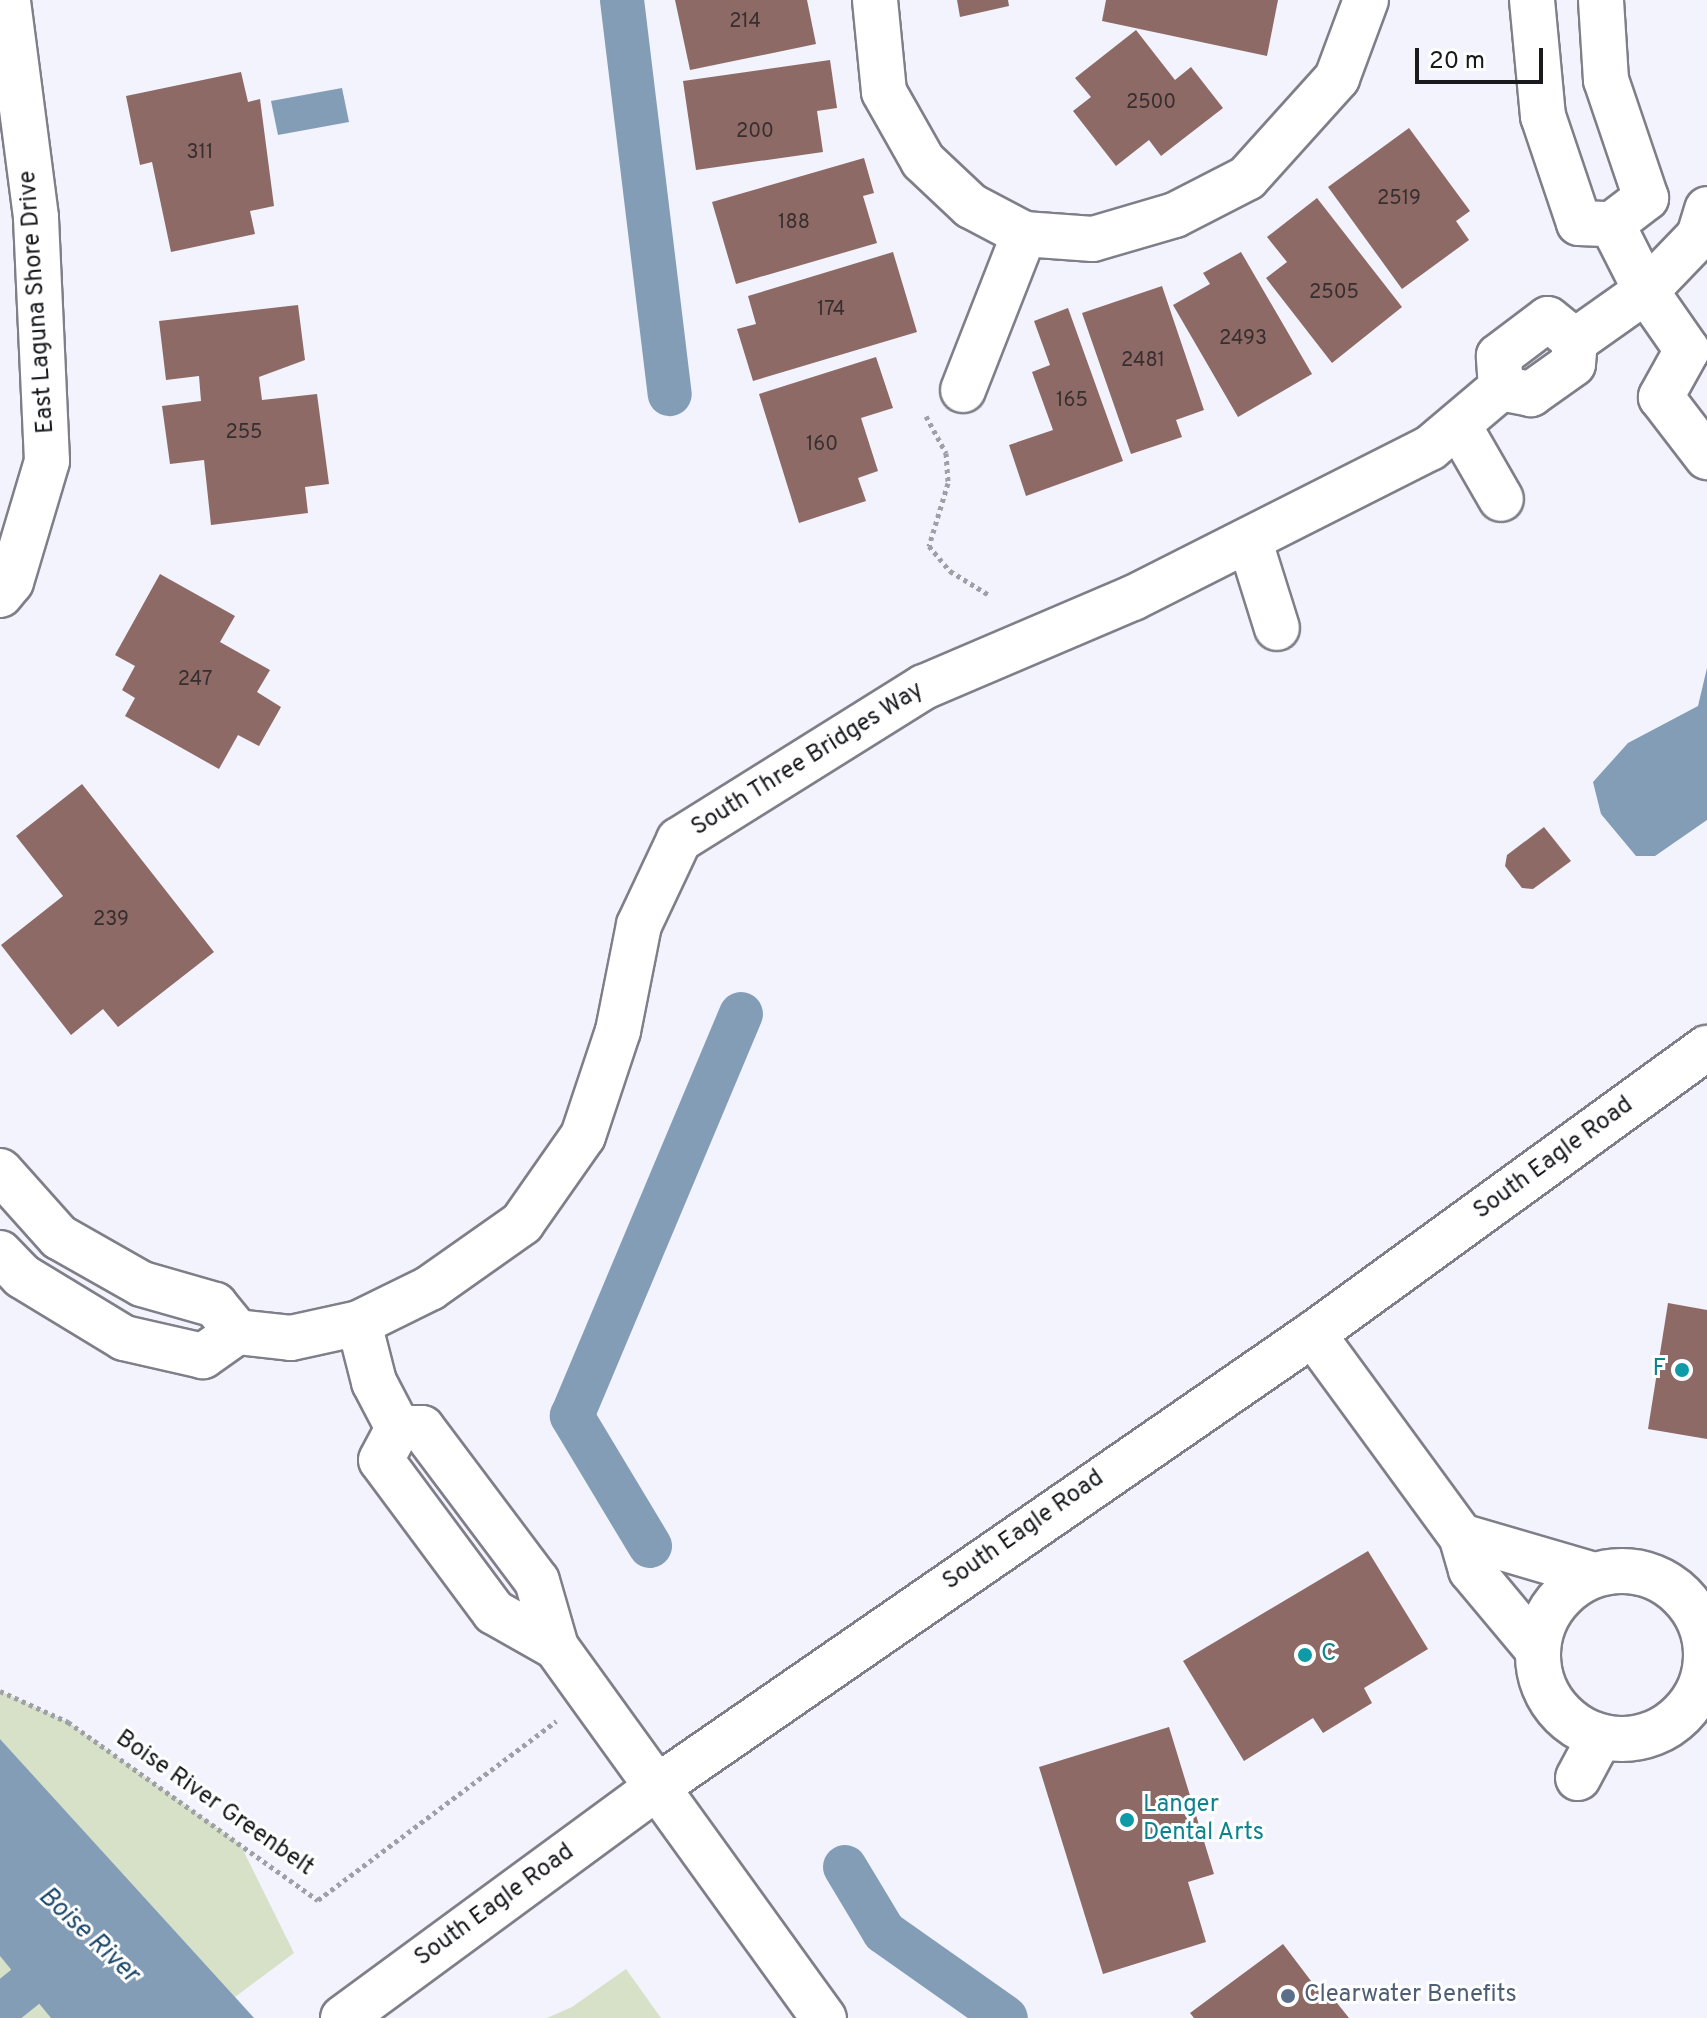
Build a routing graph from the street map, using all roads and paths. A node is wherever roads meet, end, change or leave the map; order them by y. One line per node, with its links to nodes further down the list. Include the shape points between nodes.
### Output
1 (8, 0): 16 (main road, East Laguna Shore Drive, via 36,217 47,461 11,582)
2 (875, 0): 8 (main road, via 884,92 923,161 971,206)
3 (1366, 0): 8 (main road, via 1337,78 1247,178 1175,215 1093,239)
4 (1532, 0): 6 (main road, via 1543,116 1579,223)
5 (1601, 0): 6 (main road, via 1606,80 1646,198)
6 (1612, 224): 9 (main road)
7 (1704, 227): 9 (main road, South Three Bridges Way)
8 (1024, 234): 11 (main road)
9 (1646, 291): 10 (main road); 12 (main road, South Three Bridges Way, via 1575,341 1573,364 1531,394 1501,388)
10 (1697, 348): 13 (main road, via 1661,397)
11 (943, 395): 17 (path, via 928,425 946,453 948,483 929,546 950,571)
12 (1459, 426): 14 (main road); 15 (main road, South Three Bridges Way)
13 (1707, 457)
14 (1501, 499)
15 (1250, 542): 18 (main road); 22 (main road, South Three Bridges Way, via 924,687 679,840 639,925 618,1031 583,1136 522,1223 430,1288)
16 (0, 595)
17 (989, 595)
18 (1277, 628)
19 (1707, 1048): 24 (main road, South Eagle Road)
20 (0, 1171): 23 (main road, via 59,1237 142,1284 215,1305)
21 (0, 1253): 23 (main road, via 22,1276 124,1338 203,1356)
22 (359, 1323): 23 (main road, South Three Bridges Way, via 291,1338); 30 (main road, via 374,1382 398,1428 422,1428 537,1581 556,1647)
23 (237, 1332)
24 (1313, 1334): 25 (main road); 34 (main road, South Eagle Road)
25 (1461, 1536): 26 (main road); 28 (main road, via 1471,1570)
26 (1594, 1575): 27 (main road, via 1653,1577); 28 (main road, via 1554,1603)
27 (1702, 1620): 31 (main road, via 1704,1669)
28 (1537, 1649): 32 (main road, via 1553,1704)
29 (0, 1691): 30 (path, Boise River Greenbelt, via 68,1722 318,1900)
30 (591, 1695): 34 (main road)
31 (1694, 1714): 32 (main road, via 1643,1737)
32 (1600, 1737): 33 (main road)
33 (1578, 1778)
34 (657, 1787): 35 (main road, South Eagle Road); 36 (main road)
35 (343, 2018)
36 (824, 2018)

